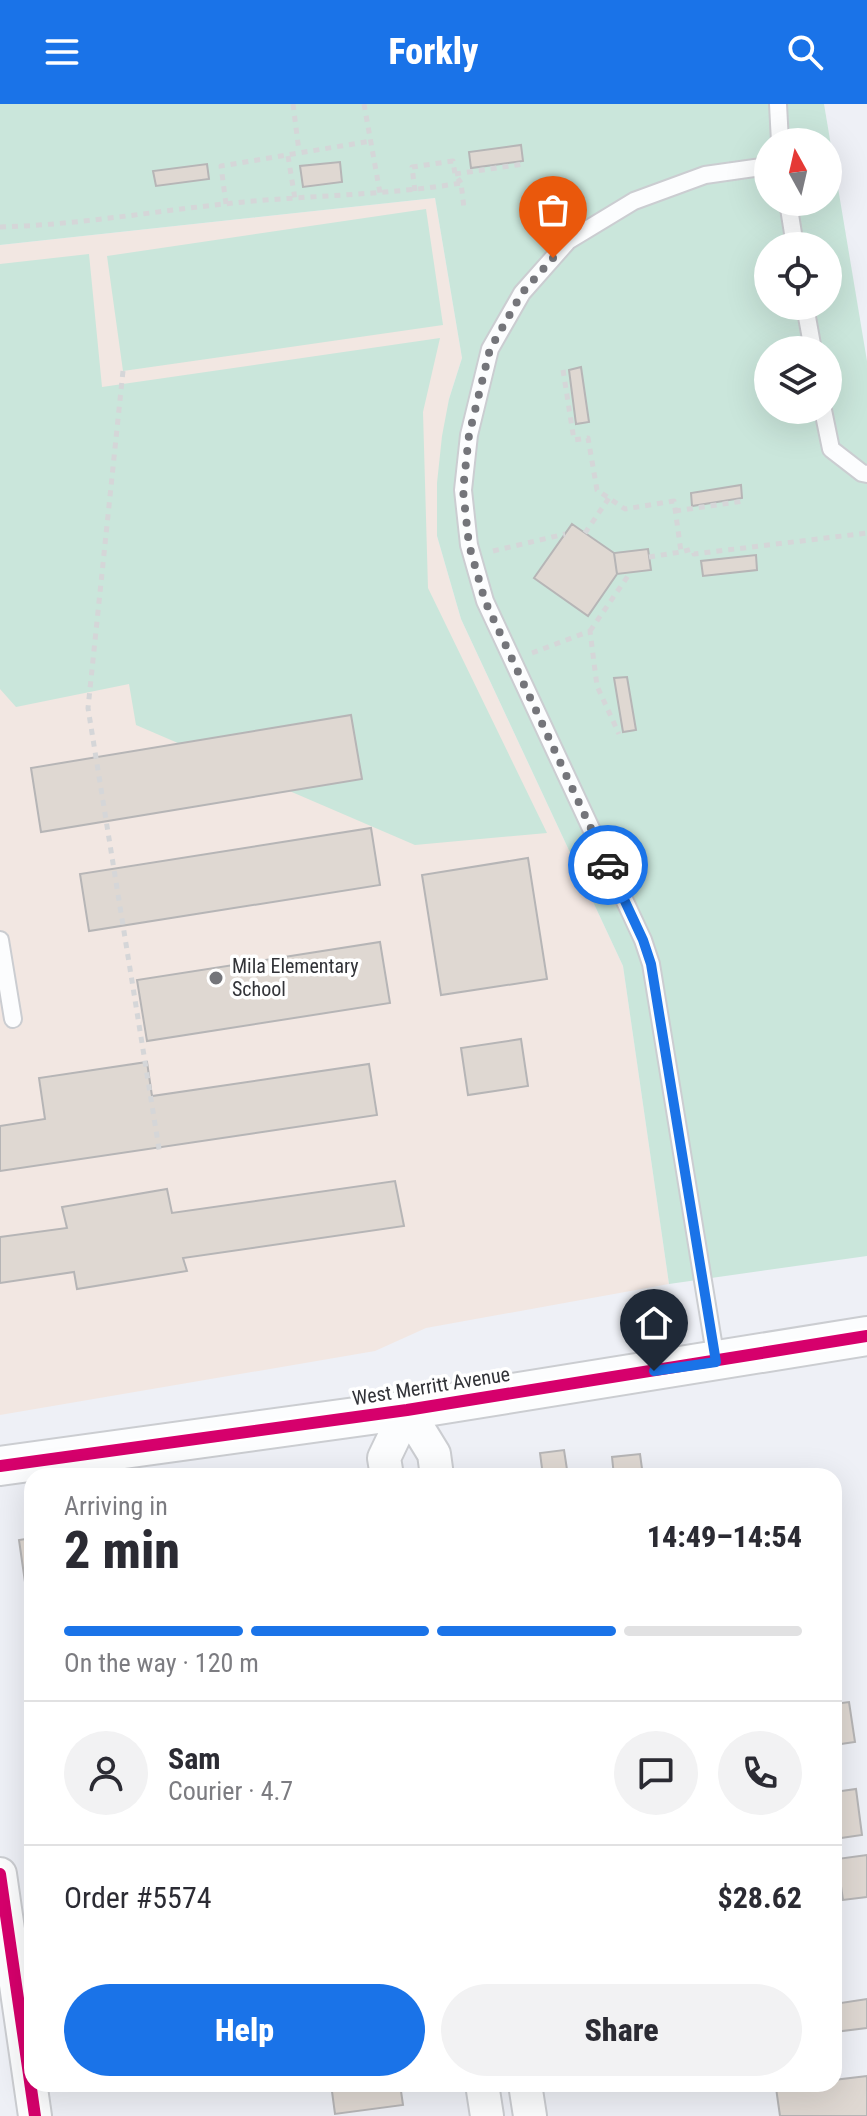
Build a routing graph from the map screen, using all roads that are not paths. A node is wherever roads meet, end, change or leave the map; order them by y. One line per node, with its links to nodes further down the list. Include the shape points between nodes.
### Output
1 (778, 104): 2 (lane)
2 (779, 128)
3 (754, 168): 9 (lane, via 705,175 634,201 568,241 522,293 490,349 463,490 472,556 485,601 651,964)
4 (826, 424): 5 (lane, via 831,449)
5 (867, 474)
6 (0, 940): 7 (lane)
7 (13, 1019)
8 (867, 1336): 9 (street, West Merritt Avenue)
9 (716, 1362): 10 (street, West Merritt Avenue)
10 (407, 1410): 11 (street, West Merritt Avenue); 12 (street, via 384,1458); 13 (street, via 434,1454)
11 (0, 1466)
12 (386, 1468)
13 (436, 1468)
14 (0, 1874): 15 (street)
15 (11, 2036): 16 (street)
16 (24, 2079)
17 (28, 2092): 20 (street)
18 (483, 2092): 21 (street)
19 (526, 2092): 22 (street)
20 (35, 2116)
21 (487, 2116)
22 (530, 2116)

